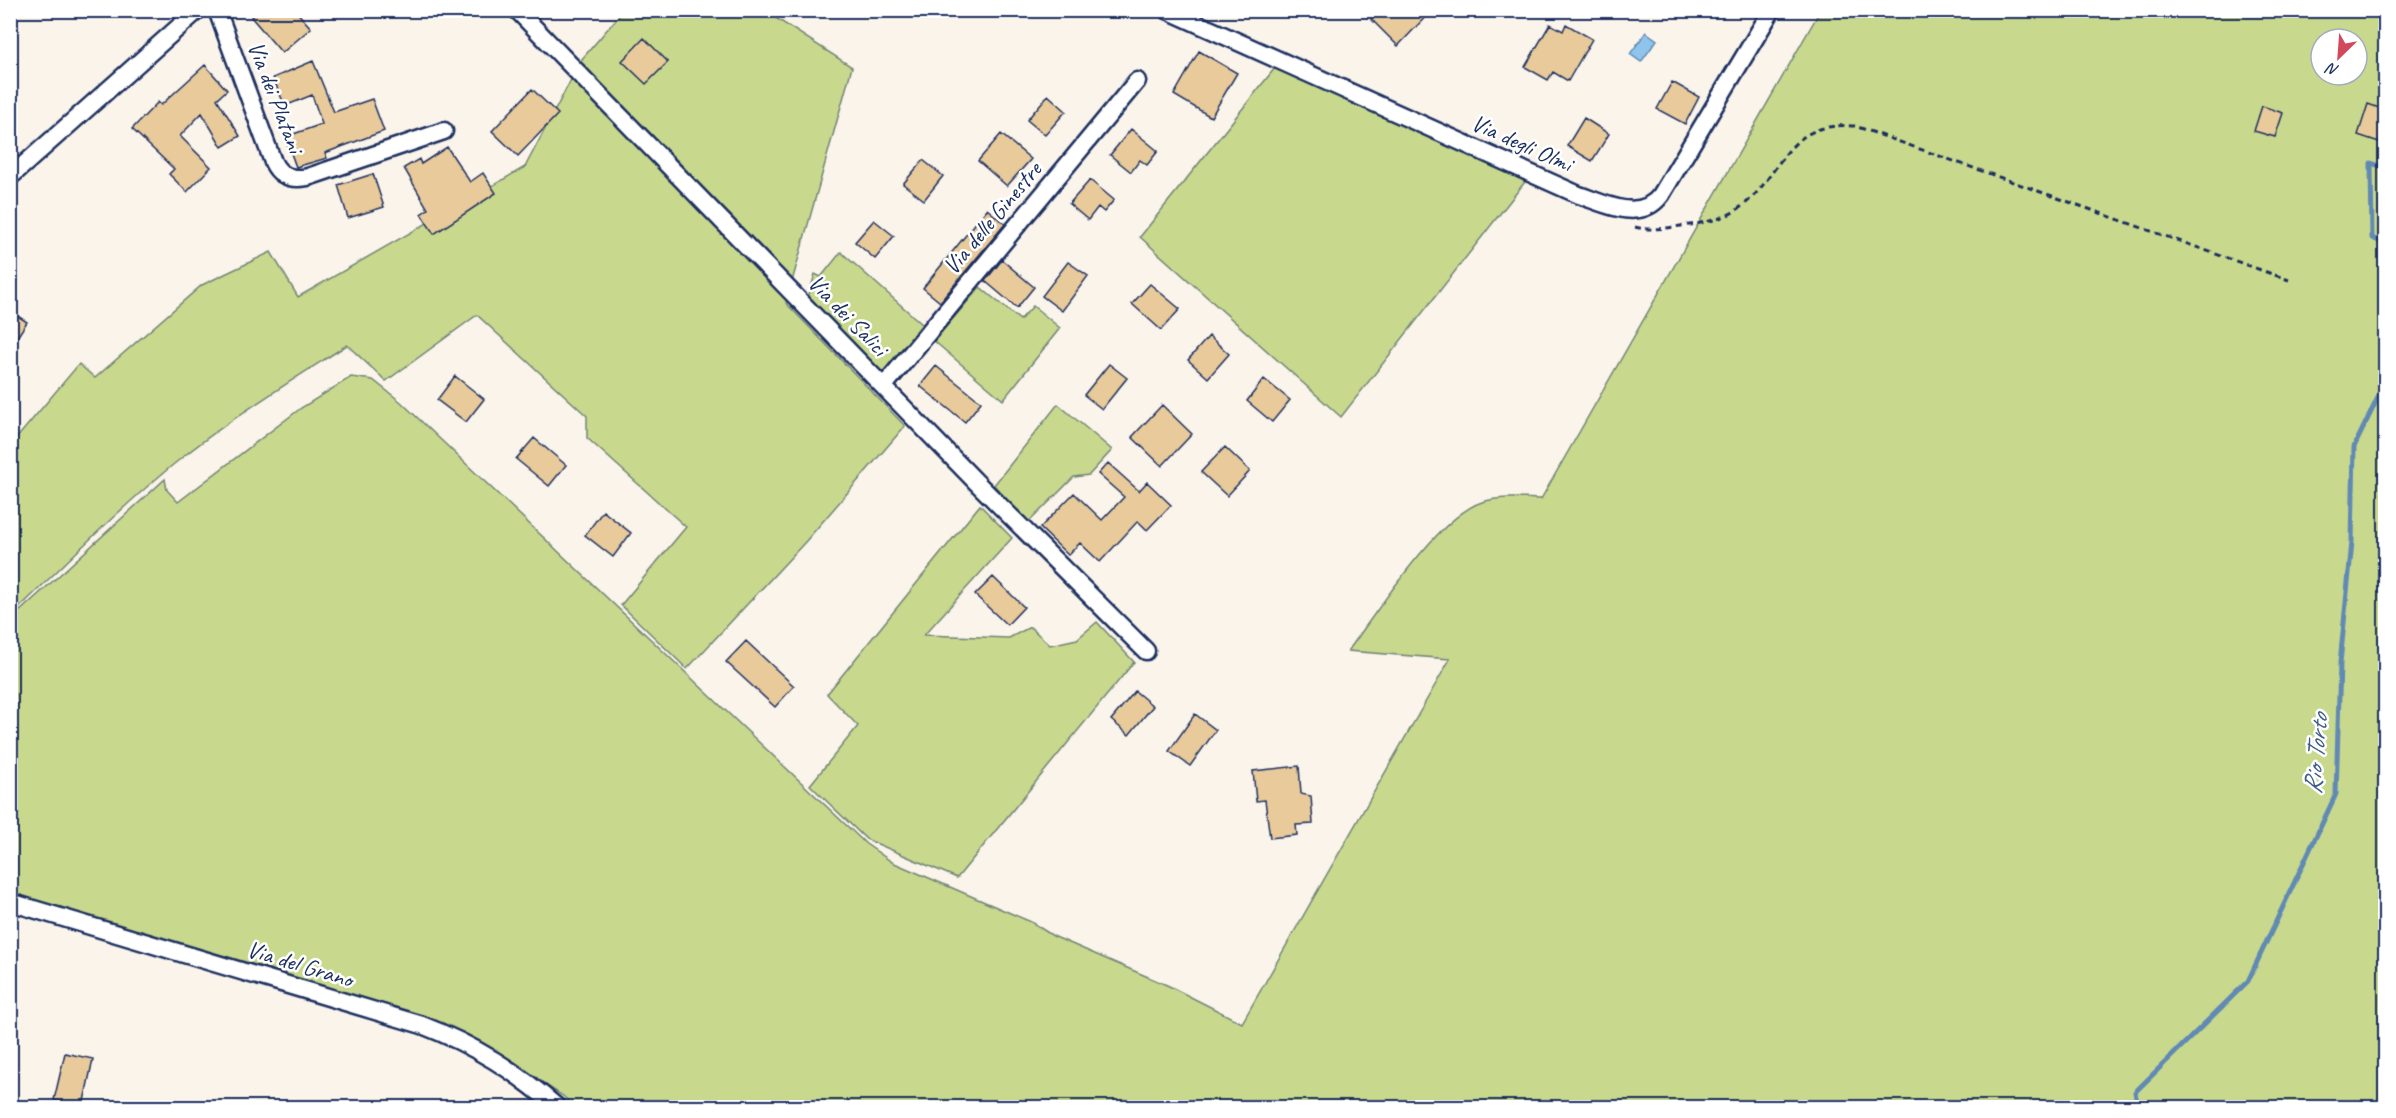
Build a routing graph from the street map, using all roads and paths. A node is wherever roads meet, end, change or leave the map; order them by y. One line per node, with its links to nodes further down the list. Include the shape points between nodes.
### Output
1 (198, 10): 8 (street)
2 (217, 10): 7 (street, Via dei Platani, via 273,162 283,175 294,179 308,177)
3 (517, 10): 11 (street, Via dei Salici)
4 (1167, 10): 5 (street, Via degli Olmi, via 1579,195 1634,210 1648,207 1661,195)
5 (1772, 10)
6 (1137, 81): 11 (street, Via delle Ginestre)
7 (444, 131)
8 (10, 177)
9 (1628, 224): 10 (path, via 1642,229 1687,225 1733,212 1756,193 1797,140 1826,129 1855,126)
10 (2289, 280)
11 (884, 386): 12 (street, Via dei Salici)
12 (1146, 651)
13 (10, 902): 14 (street, Via del Grano, via 422,1025 482,1051)
14 (558, 1107)

